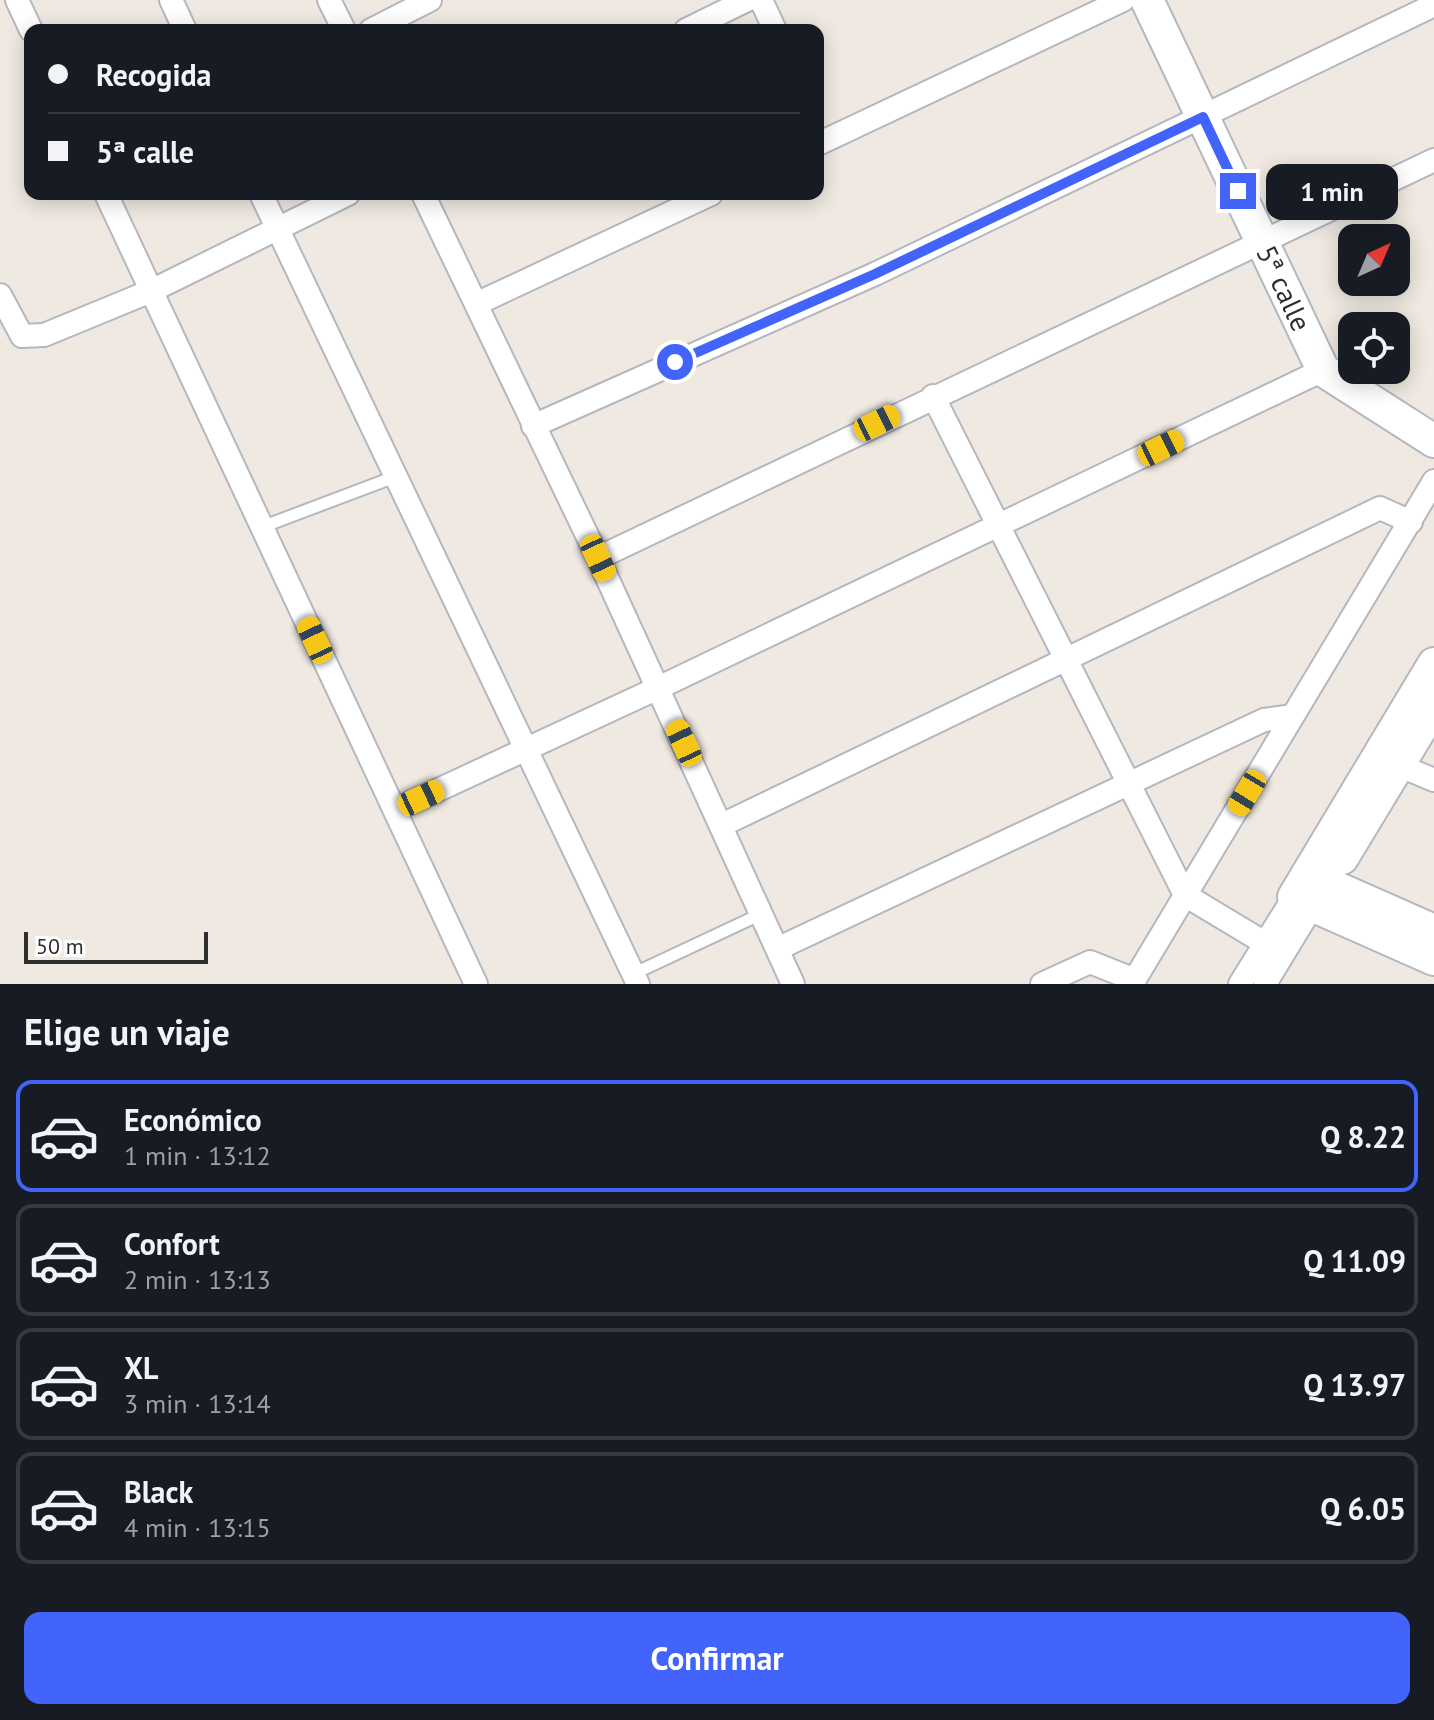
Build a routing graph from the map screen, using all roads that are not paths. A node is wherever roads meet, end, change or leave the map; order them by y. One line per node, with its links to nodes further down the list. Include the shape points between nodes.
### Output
1 (17, 0): 10 (street)
2 (171, 0): 11 (street)
3 (329, 0): 12 (street)
4 (430, 0): 13 (street)
5 (747, 0): 14 (street)
6 (761, 0): 15 (street)
7 (1123, 0): 17 (street)
8 (1147, 0): 16 (street, 5ª calle)
9 (1434, 5): 16 (street)
10 (28, 24)
11 (182, 24)
12 (341, 24)
13 (383, 24)
14 (698, 24)
15 (772, 24)
16 (1203, 117): 25 (street, 5ª calle); 31 (street, via 875,274)
17 (824, 142)
18 (1434, 160): 25 (street)
19 (109, 200): 26 (street)
20 (264, 200): 24 (street)
21 (335, 200): 24 (street)
22 (426, 200): 28 (street)
23 (698, 200): 28 (street)
24 (277, 228): 26 (street); 33 (street)
25 (1262, 241): 29 (street, 5ª calle); 30 (street)
26 (151, 291): 27 (street, via 44,335 22,336); 37 (street)
27 (0, 295)
28 (476, 304): 31 (street)
29 (1323, 370): 32 (street); 36 (street)
30 (933, 396): 36 (street); 38 (street)
31 (533, 426): 38 (street)
32 (1434, 441)
33 (398, 476): 37 (lane); 44 (street)
34 (1434, 481): 35 (street)
35 (1411, 522): 39 (street, via 1380,508); 43 (street)
36 (999, 525): 39 (street); 41 (street)
37 (262, 527): 48 (street)
38 (598, 558): 41 (street)
39 (1065, 657): 47 (street); 49 (street)
40 (1434, 664): 50 (street)
41 (658, 688): 44 (street); 49 (street)
42 (1434, 706): 45 (street)
43 (1293, 716): 47 (street, via 1264,720); 51 (street)
44 (525, 750): 48 (street); 57 (street)
45 (1398, 765): 46 (street); 50 (street)
46 (1434, 780)
47 (1125, 783): 51 (street); 54 (street)
48 (395, 810): 59 (street)
49 (722, 825): 52 (street)
50 (1310, 890): 53 (street); 55 (street); 56 (street)
51 (1185, 895): 55 (street); 58 (street)
52 (761, 914): 54 (street); 57 (lane)
53 (1434, 931)
54 (777, 949): 60 (street)
55 (1274, 949): 62 (street); 63 (street)
56 (1434, 959)
57 (635, 979)
58 (1134, 982): 61 (street, via 1090,962)
59 (476, 984)
60 (793, 984)
61 (1042, 984)
62 (1240, 984)
63 (1265, 984)

